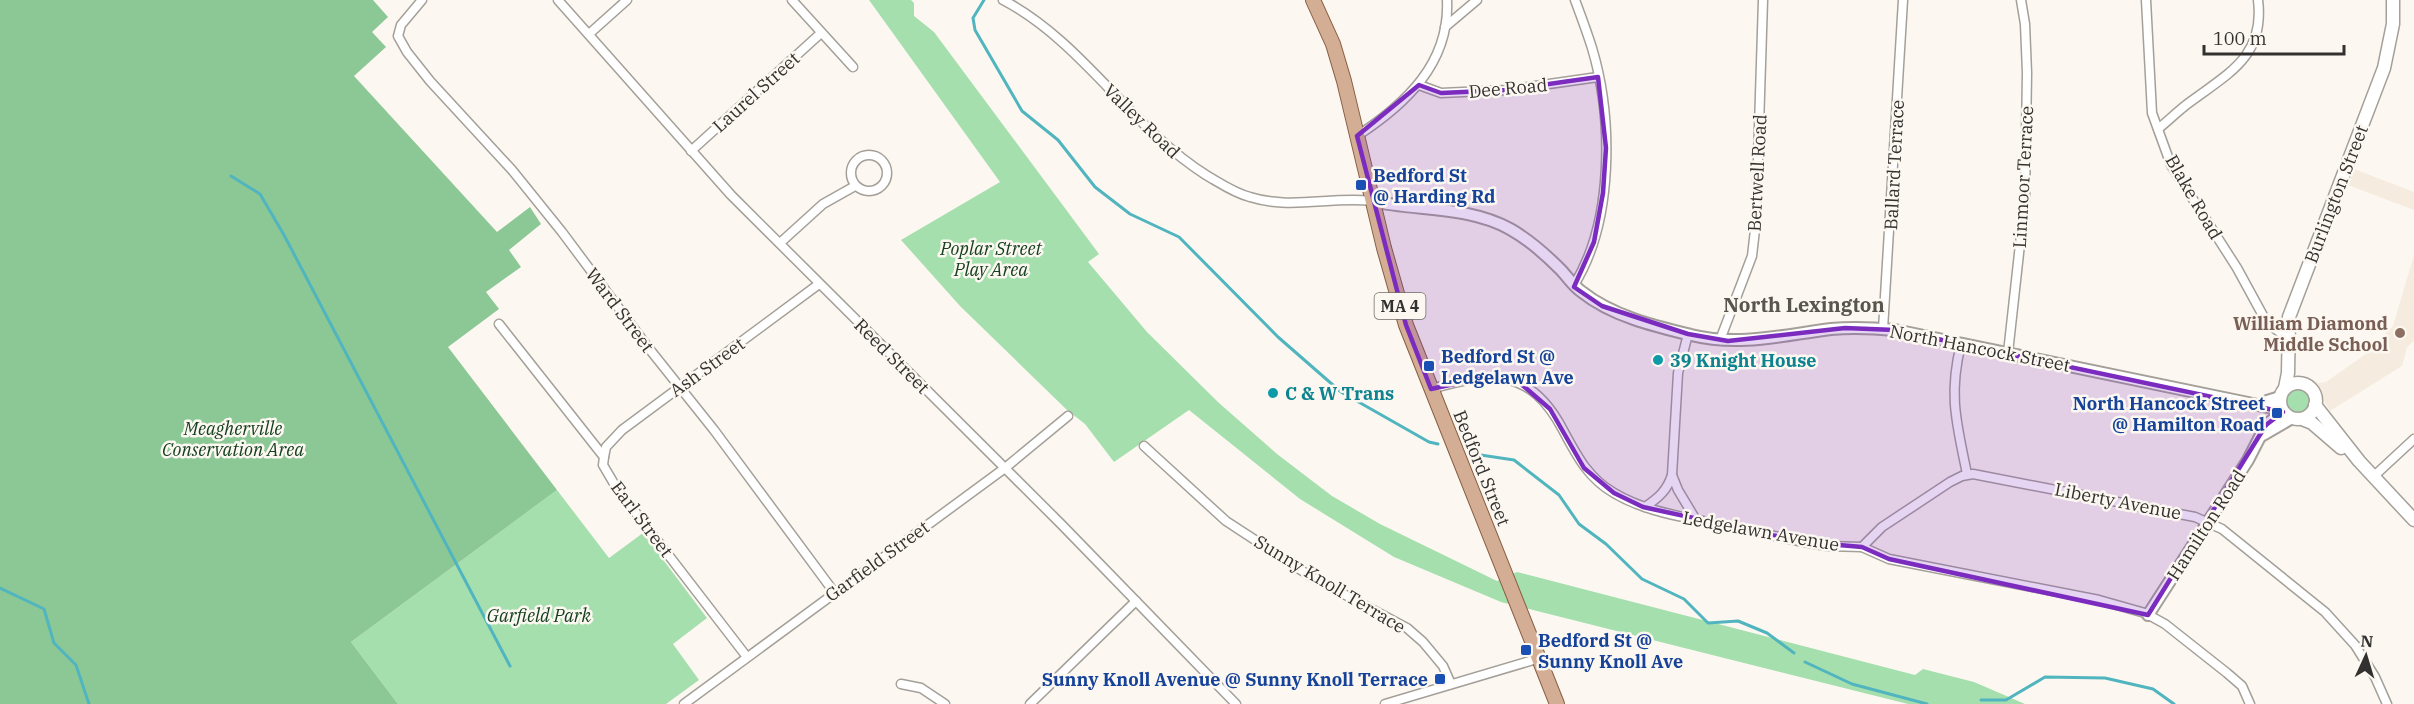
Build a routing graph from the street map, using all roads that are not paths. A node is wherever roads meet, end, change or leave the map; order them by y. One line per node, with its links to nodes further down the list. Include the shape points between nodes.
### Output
1 (422, 0): 38 (street, Ward Street, via 401,25 398,36 407,52 512,170)
2 (558, 0): 18 (street, Reed Street)
3 (627, 0): 18 (street)
4 (792, 0): 17 (street)
5 (1003, 0): 26 (street, Valley Road, via 1035,19 1166,147 1219,183 1251,198 1274,202)
6 (1313, 0): 23 (main road, Bedford Street / MA 4, via 1333,44)
7 (1447, 0): 16 (street)
8 (1478, 0): 16 (street)
9 (1575, 0): 20 (street)
10 (1763, 0): 34 (street, Bertwell Road, via 1752,256)
11 (1903, 0): 31 (street, Ballard Terrace)
12 (2021, 0): 36 (street, Linmoor Terrace, via 2027,73 2025,199)
13 (2146, 0): 22 (street, Blake Road, via 2152,112)
14 (2258, 0): 22 (street, via 2260,10 2249,53 2231,74)
15 (2393, 0): 33 (main road, Burlington Street, via 2393,24 2384,68 2289,317)
16 (1445, 27): 21 (street, via 1435,60)
17 (821, 33): 19 (street); 24 (street, Laurel Street)
18 (589, 34): 24 (street, Reed Street)
19 (854, 67)
20 (1598, 77): 21 (street, Dee Road, via 1498,91 1441,93); 29 (street, via 1606,148 1603,193 1594,242)
21 (1419, 85): 23 (street)
22 (2158, 129): 33 (street, Blake Road, via 2172,165 2267,323)
23 (1357, 136): 26 (main road, Bedford Street / MA 4)
24 (691, 151): 27 (street, Reed Street)
25 (855, 186): 25 (street, via 872,189 883,184 888,175 885,163 869,155 858,159 851,175); 27 (street, via 823,204)
26 (1372, 201): 29 (street, North Hancock Street, via 1490,219 1536,247); 39 (main road, Bedford Street / MA 4, via 1395,290)
27 (780, 243): 28 (street, Reed Street)
28 (819, 284): 38 (street, Ash Street); 47 (street, Reed Street)
29 (1574, 285): 32 (street, North Hancock Street, via 1602,306)
30 (499, 324): 45 (street, Earl Street)
31 (1883, 329): 34 (street, North Hancock Street, via 1839,328 1741,341); 35 (street, North Hancock Street)
32 (1688, 334): 34 (street, North Hancock Street); 49 (street, via 1678,373)
33 (2288, 338): 37 (main road); 41 (main road, Burlington Street)
34 (1720, 340)
35 (1961, 344): 36 (street, North Hancock Street); 48 (street, via 1953,397)
36 (2008, 353): 41 (street, North Hancock Street)
37 (2302, 383): 40 (main road, via 2312,390); 41 (main road, via 2293,383)
38 (680, 386): 45 (street, Ash Street, via 622,430 606,447); 56 (street, Ward Street)
39 (1431, 389): 51 (street, Ledgelawn Avenue, via 1473,377 1492,376 1521,384 1550,409 1584,468 1614,493); 60 (main road, Bedford Street / MA 4)
40 (2315, 405): 41 (main road, via 2309,415); 46 (main road)
41 (2287, 407): 46 (main road); 54 (street, Hamilton Road, via 2266,425)
42 (1068, 416): 47 (street, Garfield Street)
43 (2414, 439): 50 (street)
44 (1144, 446): 62 (street, Sunny Knoll Terrace, via 1226,521 1310,576 1407,628 1443,666)
45 (604, 457): 59 (street, Earl Street, via 603,465 616,487)
46 (2358, 461): 50 (main road)
47 (1005, 468): 56 (street, Garfield Street); 57 (street, Reed Street)
48 (1967, 474): 54 (street, Liberty Avenue, via 1983,474); 55 (street, via 1882,527)
49 (1672, 475): 51 (street, via 1660,497); 52 (street)
50 (2373, 477): 53 (main road)
51 (1645, 507): 52 (street, Ledgelawn Avenue)
52 (1696, 519): 55 (street, Ledgelawn Avenue, via 1827,546)
53 (2414, 520)
54 (2209, 521): 58 (street, Hamilton Road); 70 (street, Liberty Avenue, via 2325,612 2360,652)
55 (1862, 547): 58 (street, Ledgelawn Avenue, via 1889,559 2098,600)
56 (834, 592): 59 (street, Garfield Street)
57 (1137, 601): 65 (street); 66 (street, Reed Street)
58 (2148, 615): 69 (street, Ledgelawn Avenue, via 2165,624 2242,686)
59 (747, 657): 63 (street, Garfield Street)
60 (1540, 658): 62 (street); 68 (main road, Bedford Street / MA 4)
61 (901, 684): 64 (street, via 921,688)
62 (1451, 684): 67 (street)
63 (684, 704)
64 (945, 704)
65 (1030, 704)
66 (1236, 704)
67 (1385, 704)
68 (1557, 704)
69 (2250, 704)
70 (2387, 704)

